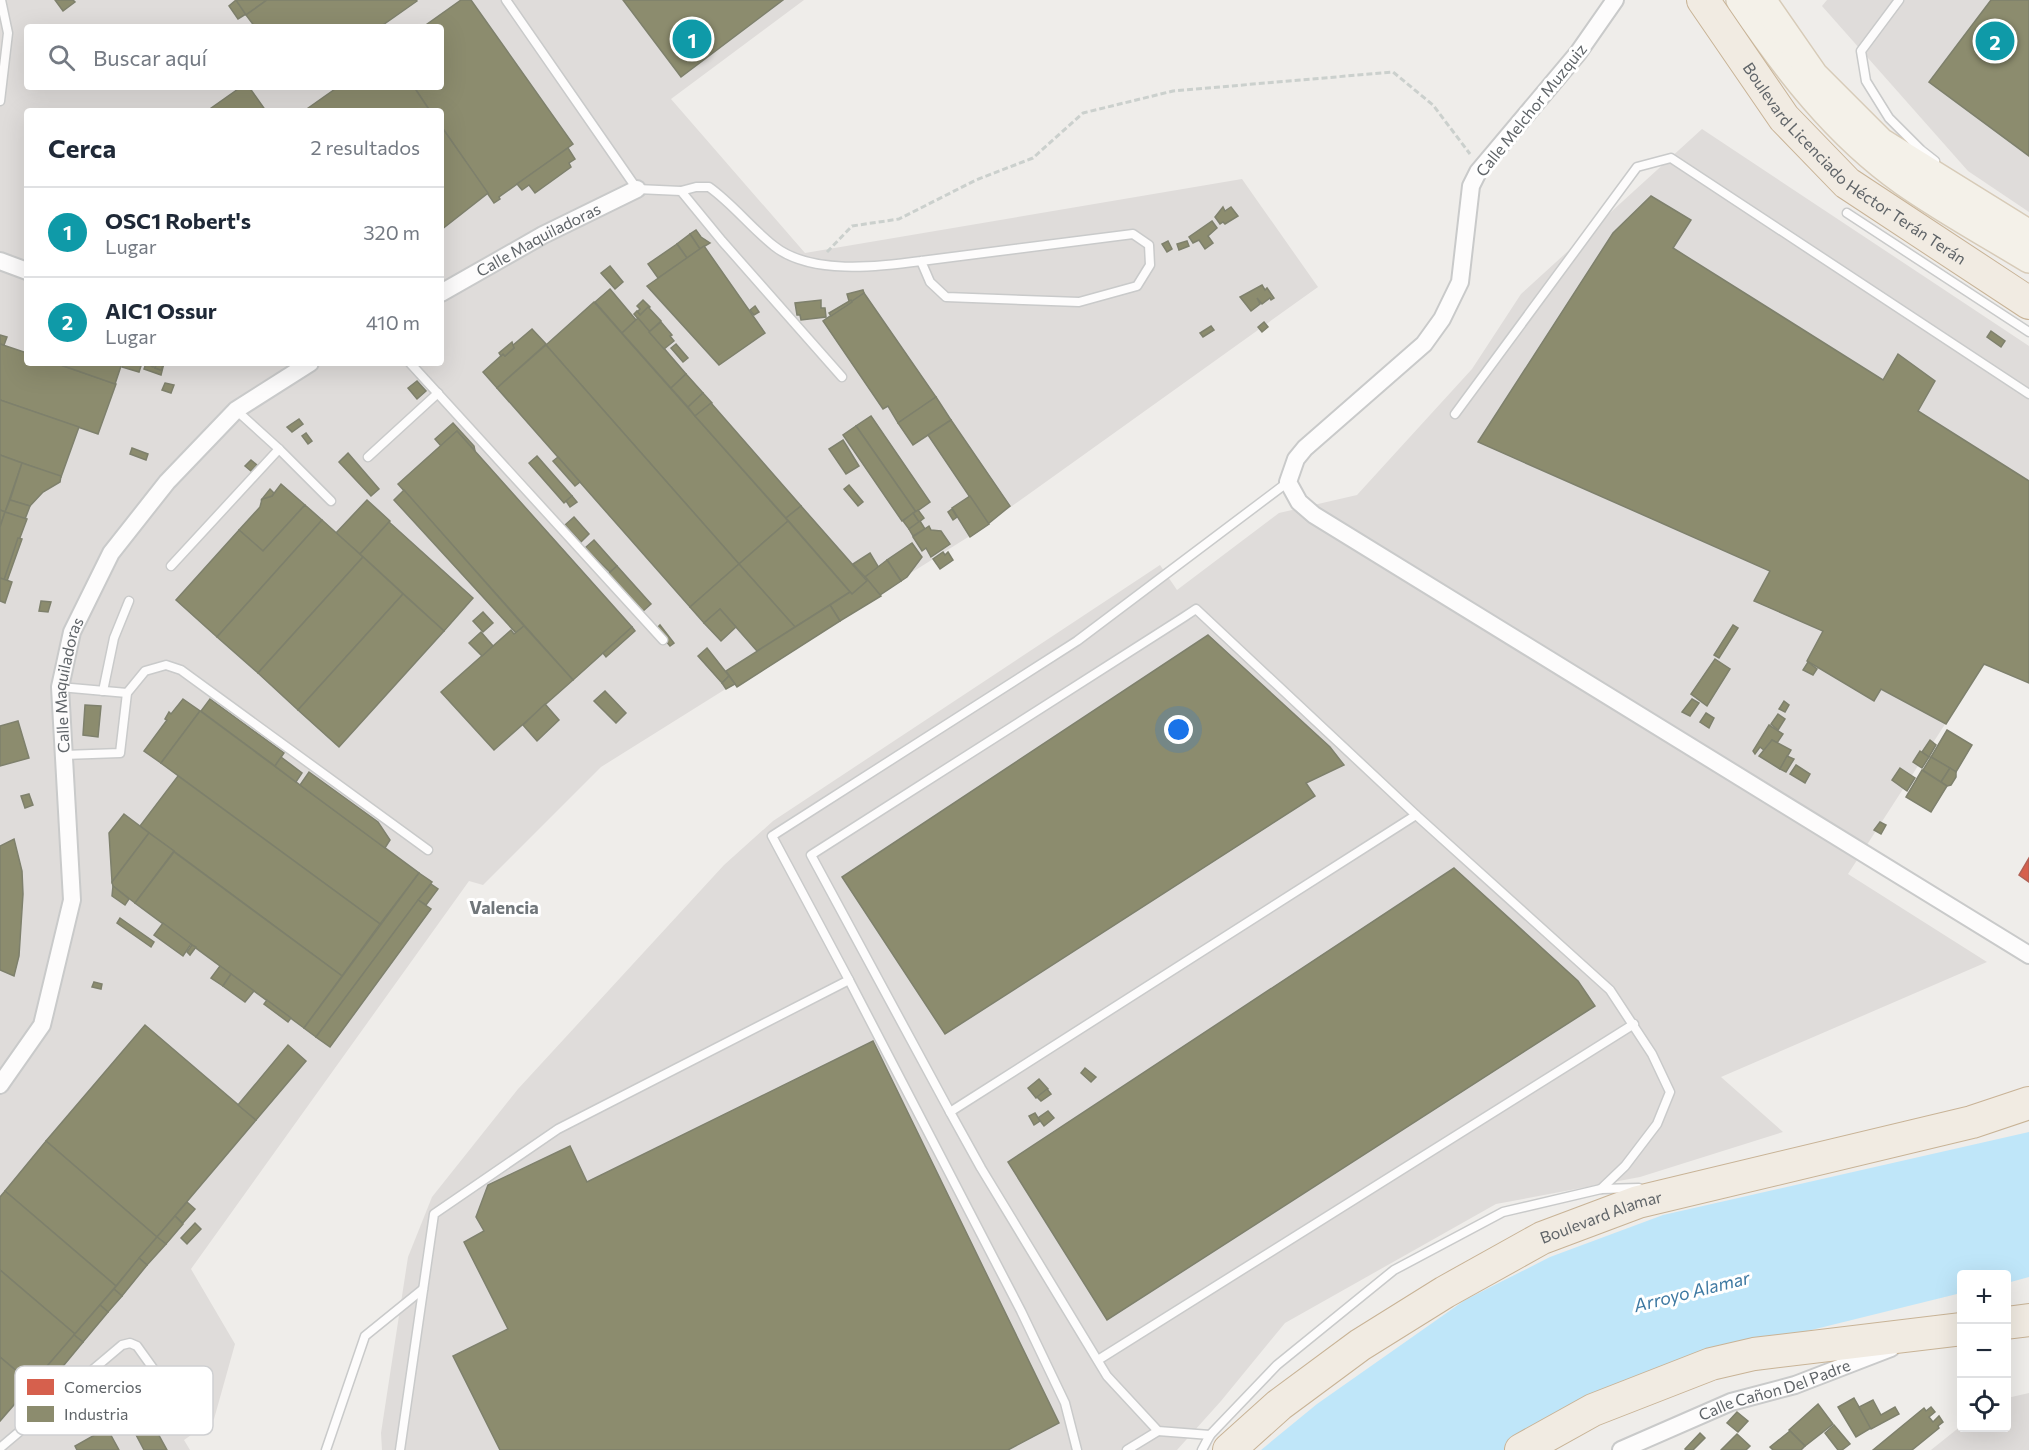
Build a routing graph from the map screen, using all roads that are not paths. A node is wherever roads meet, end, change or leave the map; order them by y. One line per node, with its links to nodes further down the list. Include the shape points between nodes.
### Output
1 (1, 0): 9 (lane, via 8,33)
2 (506, 0): 11 (lane)
3 (1616, 0): 35 (street, Calle Melchor Muzquiz, via 1578,53 1478,172 1471,186 1460,282 1442,319 1424,344 1305,448 1296,459)
4 (1703, 0): 14 (highway, Boulevard Licenciado Héctor Terán Terán, via 1784,118 1847,183)
5 (1722, 0): 14 (highway, Boulevard Licenciado Héctor Terán Terán, via 1806,118 1842,154)
6 (1740, 0): 14 (main road, Boulevard Licenciado Héctor Terán Terán, via 1805,89 1839,126 1905,182)
7 (1762, 0): 15 (main road, Boulevard Licenciado Héctor Terán Terán, via 1814,75 1881,142)
8 (1899, 0): 10 (lane, via 1861,51 1866,81 1890,118)
9 (0, 101)
10 (1940, 164)
11 (637, 189): 12 (lane); 22 (street, Calle Maquiladoras, via 543,235)
12 (681, 191): 18 (lane, via 710,187 773,245 788,256 805,261 856,266); 28 (lane)
13 (1846, 213): 23 (lane)
14 (1939, 231): 16 (main road, Boulevard Licenciado Héctor Terán Terán); 21 (highway, Boulevard Licenciado Héctor Terán Terán); 24 (highway, Boulevard Licenciado Héctor Terán Terán)
15 (2029, 234)
16 (2029, 259)
17 (0, 261): 19 (street)
18 (921, 261): 18 (lane, via 930,282 946,297 1079,302 1137,286 1150,265 1149,245 1133,234)
19 (24, 270)
20 (1962, 278): 23 (lane)
21 (2029, 280)
22 (444, 291)
23 (1975, 296): 25 (lane)
24 (2029, 303)
25 (2029, 332)
26 (296, 366): 31 (street, Calle Maquiladoras)
27 (413, 366): 29 (lane)
28 (842, 377)
29 (438, 393): 34 (lane); 39 (lane)
30 (2029, 394): 32 (lane, via 1671,158 1637,167)
31 (236, 410): 33 (lane); 40 (street, Calle Maquiladoras, via 167,482 111,553 72,632)
32 (1455, 414)
33 (279, 448): 36 (lane); 37 (lane)
34 (368, 457)
35 (1288, 482): 46 (street, via 1299,502 1314,515); 47 (lane, via 1077,641 772,836)
36 (331, 501)
37 (171, 566)
38 (129, 601): 41 (lane, via 114,638)
39 (663, 640)
40 (60, 687): 41 (lane); 43 (street, Calle Maquiladoras)
41 (102, 691): 42 (lane)
42 (127, 693): 43 (lane, via 120,753); 45 (lane, via 145,671 166,665 181,670)
43 (64, 754): 49 (street, Calle Maquiladoras, via 72,900 42,1025)
44 (1416, 815): 48 (lane, via 1610,990); 51 (lane); 51 (lane, via 1196,609 811,855)
45 (428, 850)
46 (2029, 955)
47 (849, 980): 56 (lane, via 558,1129 434,1214); 70 (lane, via 1021,1311 1065,1403)
48 (1634, 1024): 55 (lane, via 1670,1092 1656,1124 1625,1166); 61 (lane)
49 (0, 1085)
50 (2029, 1103): 52 (highway, Boulevard Alamar, via 1972,1122)
51 (950, 1112): 61 (lane)
52 (1706, 1185): 54 (lane); 66 (highway, Boulevard Alamar, via 1638,1202 1542,1238 1360,1345 1279,1405)
53 (1648, 1187): 55 (lane)
54 (1659, 1187)
55 (1601, 1189): 66 (lane, via 1503,1212 1394,1270 1277,1365)
56 (423, 1289): 68 (lane, via 365,1336); 69 (lane)
57 (2029, 1320): 58 (highway)
58 (2011, 1322)
59 (1957, 1330): 60 (highway)
60 (1929, 1334): 73 (highway, via 1754,1354 1711,1364 1593,1410); 74 (street, Calle Cañon Del Padre, via 1795,1385 1731,1402)
61 (1098, 1360): 64 (lane, via 1107,1376)
62 (98, 1366): 63 (lane, via 130,1343 137,1346)
63 (151, 1366)
64 (1158, 1431): 66 (lane); 71 (lane)
65 (16, 1435): 67 (lane)
66 (1219, 1442): 72 (lane)
67 (0, 1448)
68 (326, 1450)
69 (400, 1450)
70 (1077, 1450)
71 (1126, 1450)
72 (1202, 1450)
73 (1521, 1450)
74 (1621, 1450)

